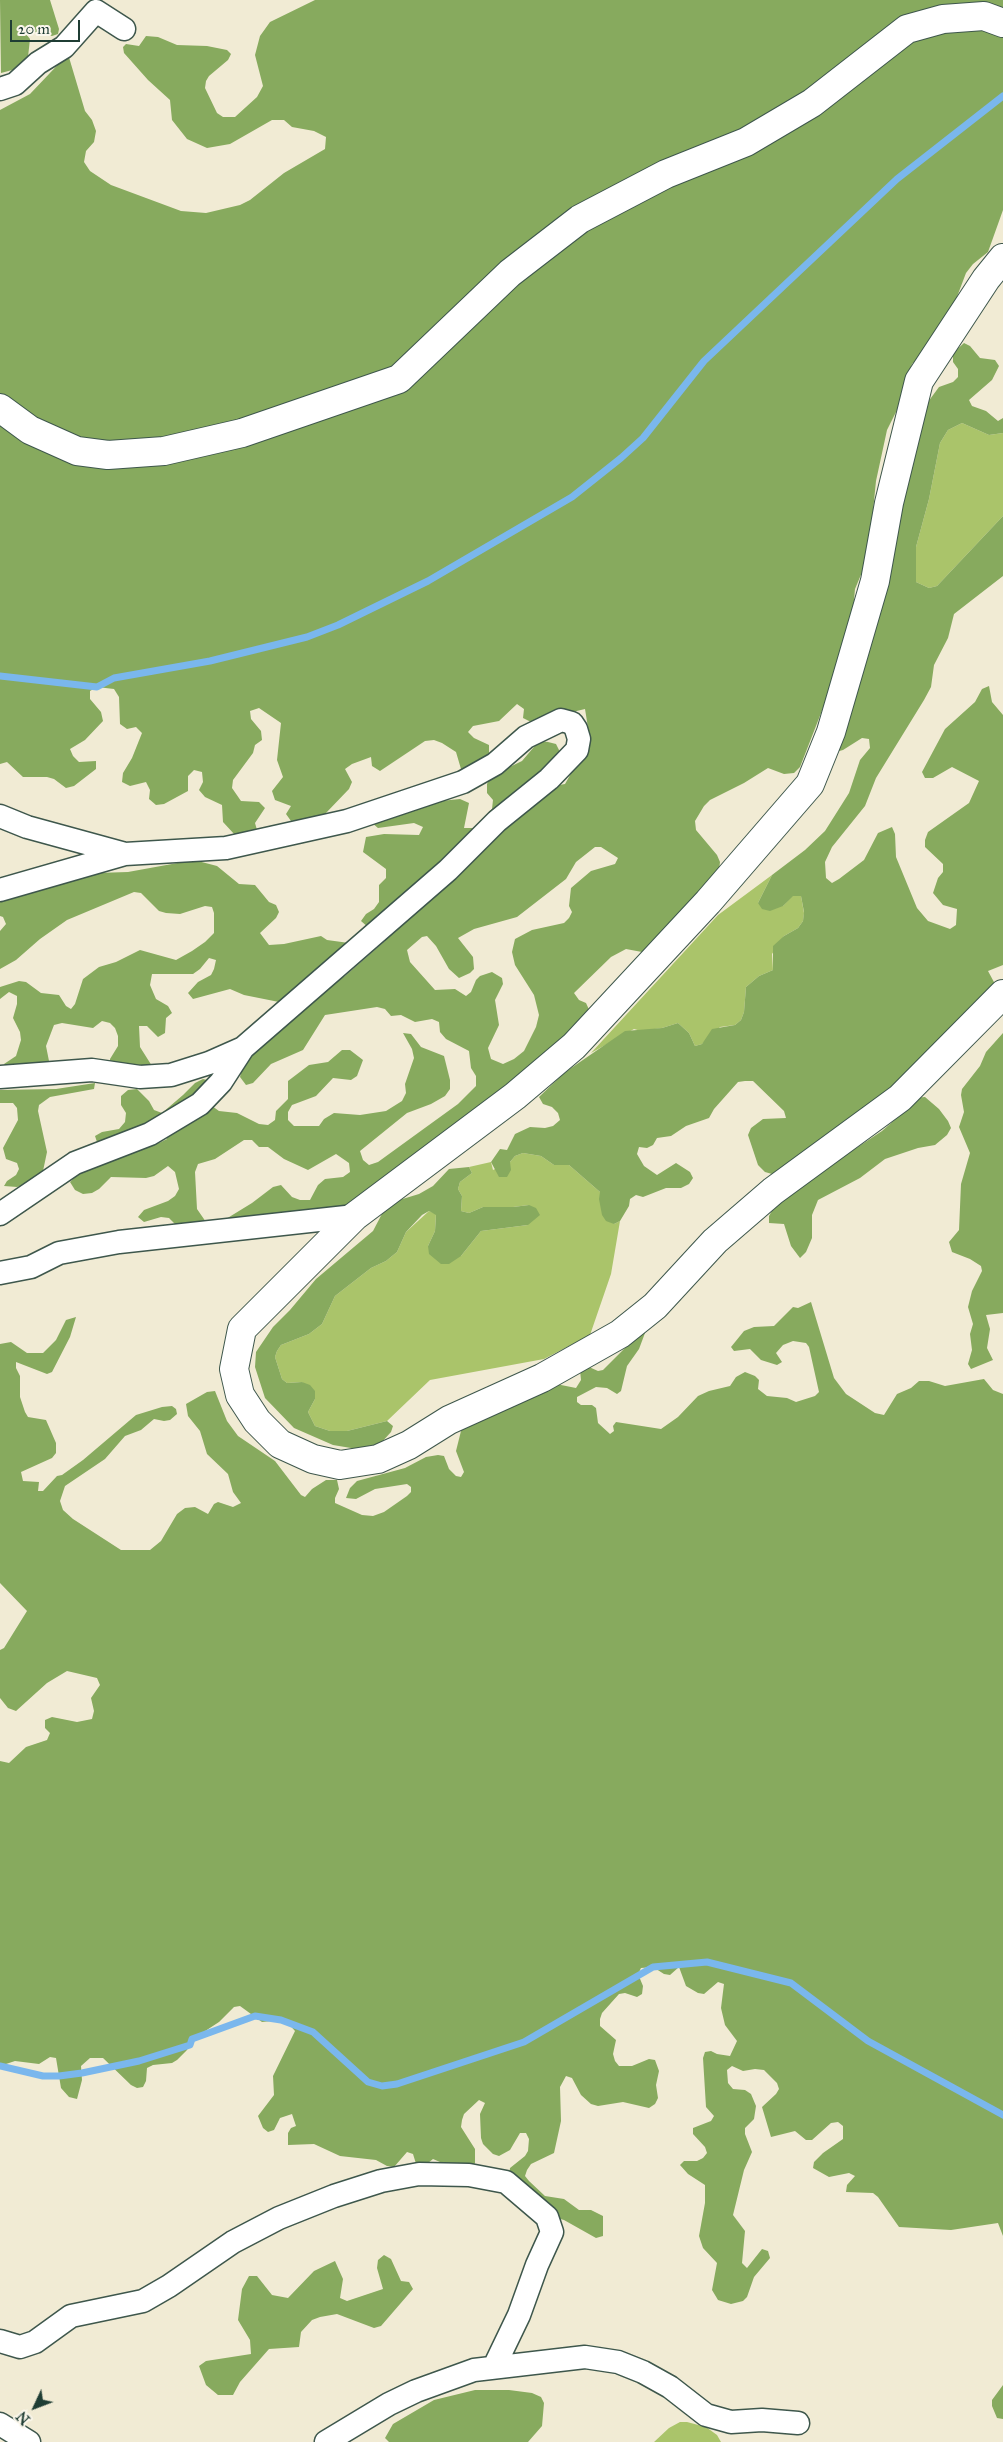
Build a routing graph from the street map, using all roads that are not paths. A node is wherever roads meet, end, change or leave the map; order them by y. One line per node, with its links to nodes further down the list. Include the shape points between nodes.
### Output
1 (1003, 23): 5 (street, via 984,16 943,19 907,29 812,103 746,142 666,174 580,219 510,273 399,379 242,433 164,451 108,455 77,451 30,430)
2 (124, 29): 3 (street, via 96,11 64,47 38,63 15,84)
3 (0, 89)
4 (1003, 258): 13 (street, via 919,381 889,503 875,581 831,732 810,784 702,908 574,1046 515,1096)
5 (0, 408)
6 (0, 816): 7 (street, via 80,843)
7 (126, 854): 8 (street); 10 (street, via 226,848 347,821 463,782 495,764 526,737 561,720 572,723 576,729 579,739 577,750 549,779)
8 (0, 890)
9 (1003, 994): 13 (street, via 900,1098 773,1191 715,1241 662,1299 620,1334 542,1378 449,1420 409,1446 378,1459 340,1465 313,1459 280,1444 257,1420 240,1395 234,1369 242,1328)
10 (243, 1048): 11 (street, via 171,1075 140,1077 92,1070); 12 (street, via 221,1082 200,1104 150,1134 74,1163)
11 (0, 1077)
12 (0, 1214)
13 (355, 1216): 14 (street, via 119,1242 59,1252 31,1267)
14 (0, 1272)
15 (0, 2341): 16 (street, via 20,2347 35,2342 71,2316 143,2301 233,2242 279,2218 334,2196 381,2181 419,2174 469,2175 506,2182 547,2217 552,2232)
16 (494, 2367): 17 (street, via 585,2357 618,2362 670,2387 706,2416 731,2422); 20 (street, via 474,2370 416,2391)
17 (798, 2423)
18 (0, 2424): 19 (street)
19 (29, 2442)
20 (326, 2442)

